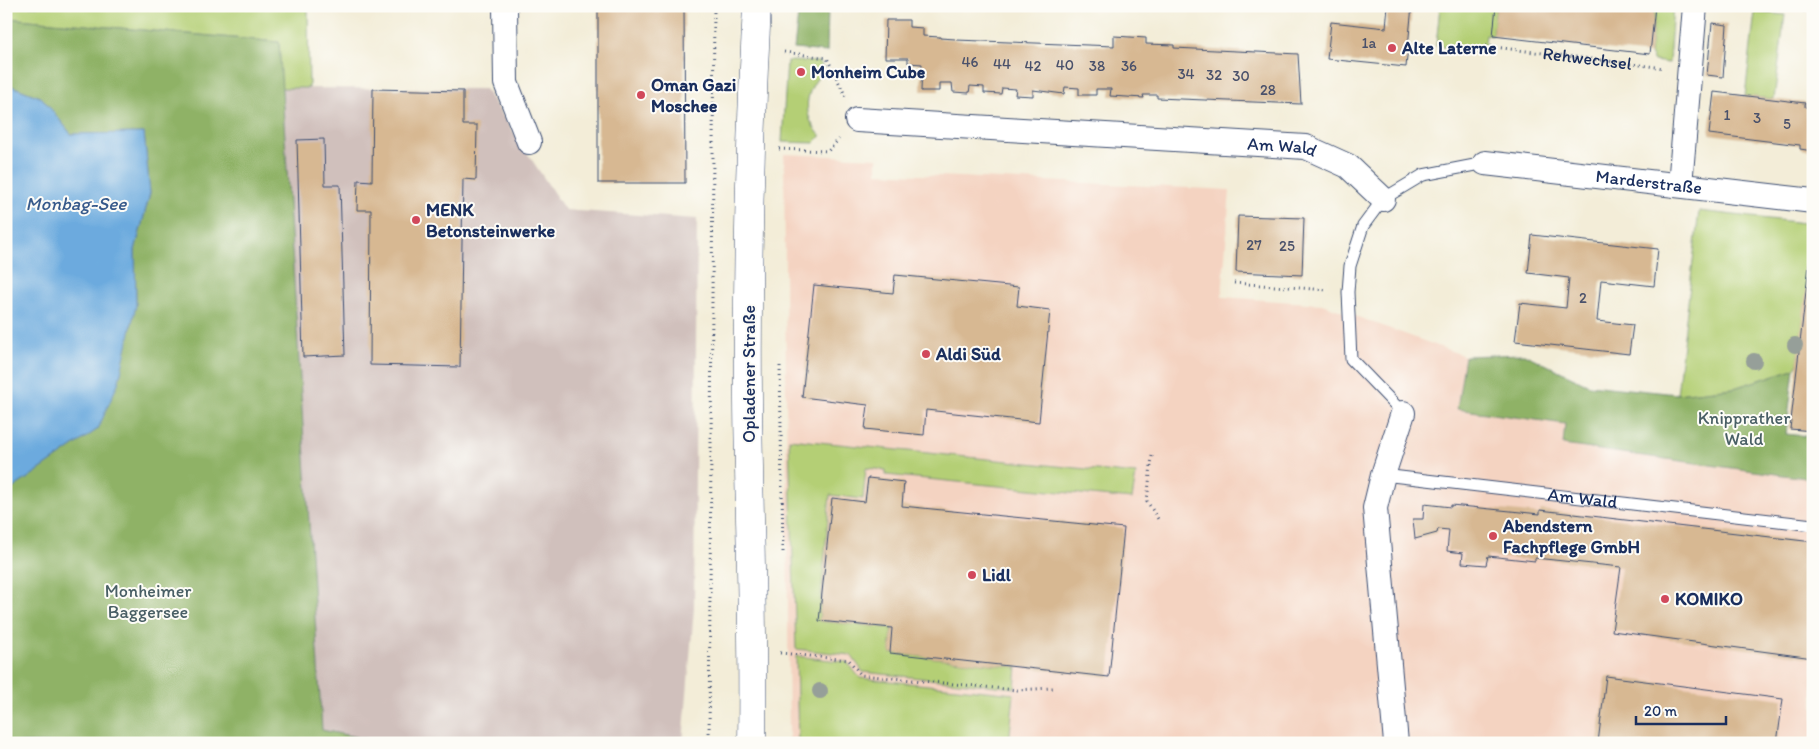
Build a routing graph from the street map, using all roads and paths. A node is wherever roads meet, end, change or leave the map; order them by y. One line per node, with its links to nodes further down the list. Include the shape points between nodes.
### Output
1 (505, 6): 11 (street, via 506,83)
2 (714, 6): 30 (path)
3 (757, 6): 12 (street, Opladener Straße)
4 (1695, 6): 9 (street)
5 (1769, 6): 6 (path)
6 (1813, 12)
7 (784, 43): 10 (path, via 783,52 827,58)
8 (1486, 46): 9 (path, Rehwechsel)
9 (1689, 71): 14 (street)
10 (857, 120): 12 (path, via 828,151); 15 (street, Am Wald, via 1306,147 1348,166)
11 (529, 142)
12 (751, 147): 26 (street, Opladener Straße, via 748,399)
13 (1485, 163): 14 (street, Marderstraße); 15 (lane, via 1423,175)
14 (1680, 185): 16 (street, Marderstraße)
15 (1383, 198): 18 (lane, via 1363,226 1350,266)
16 (1813, 200)
17 (1234, 283): 18 (path)
18 (1348, 292): 20 (lane, via 1351,359)
19 (780, 356): 25 (path)
20 (1403, 413): 22 (street)
21 (1152, 456): 23 (path, via 1147,500)
22 (1383, 476): 24 (lane, Am Wald); 32 (street, via 1375,508)
23 (1158, 519)
24 (1813, 525)
25 (783, 554)
26 (752, 652): 27 (path); 31 (street, Opladener Straße)
27 (784, 653): 28 (path); 29 (path, via 849,660 861,675 1016,690)
28 (784, 663)
29 (1053, 688)
30 (709, 743)
31 (752, 743)
32 (1396, 743)

